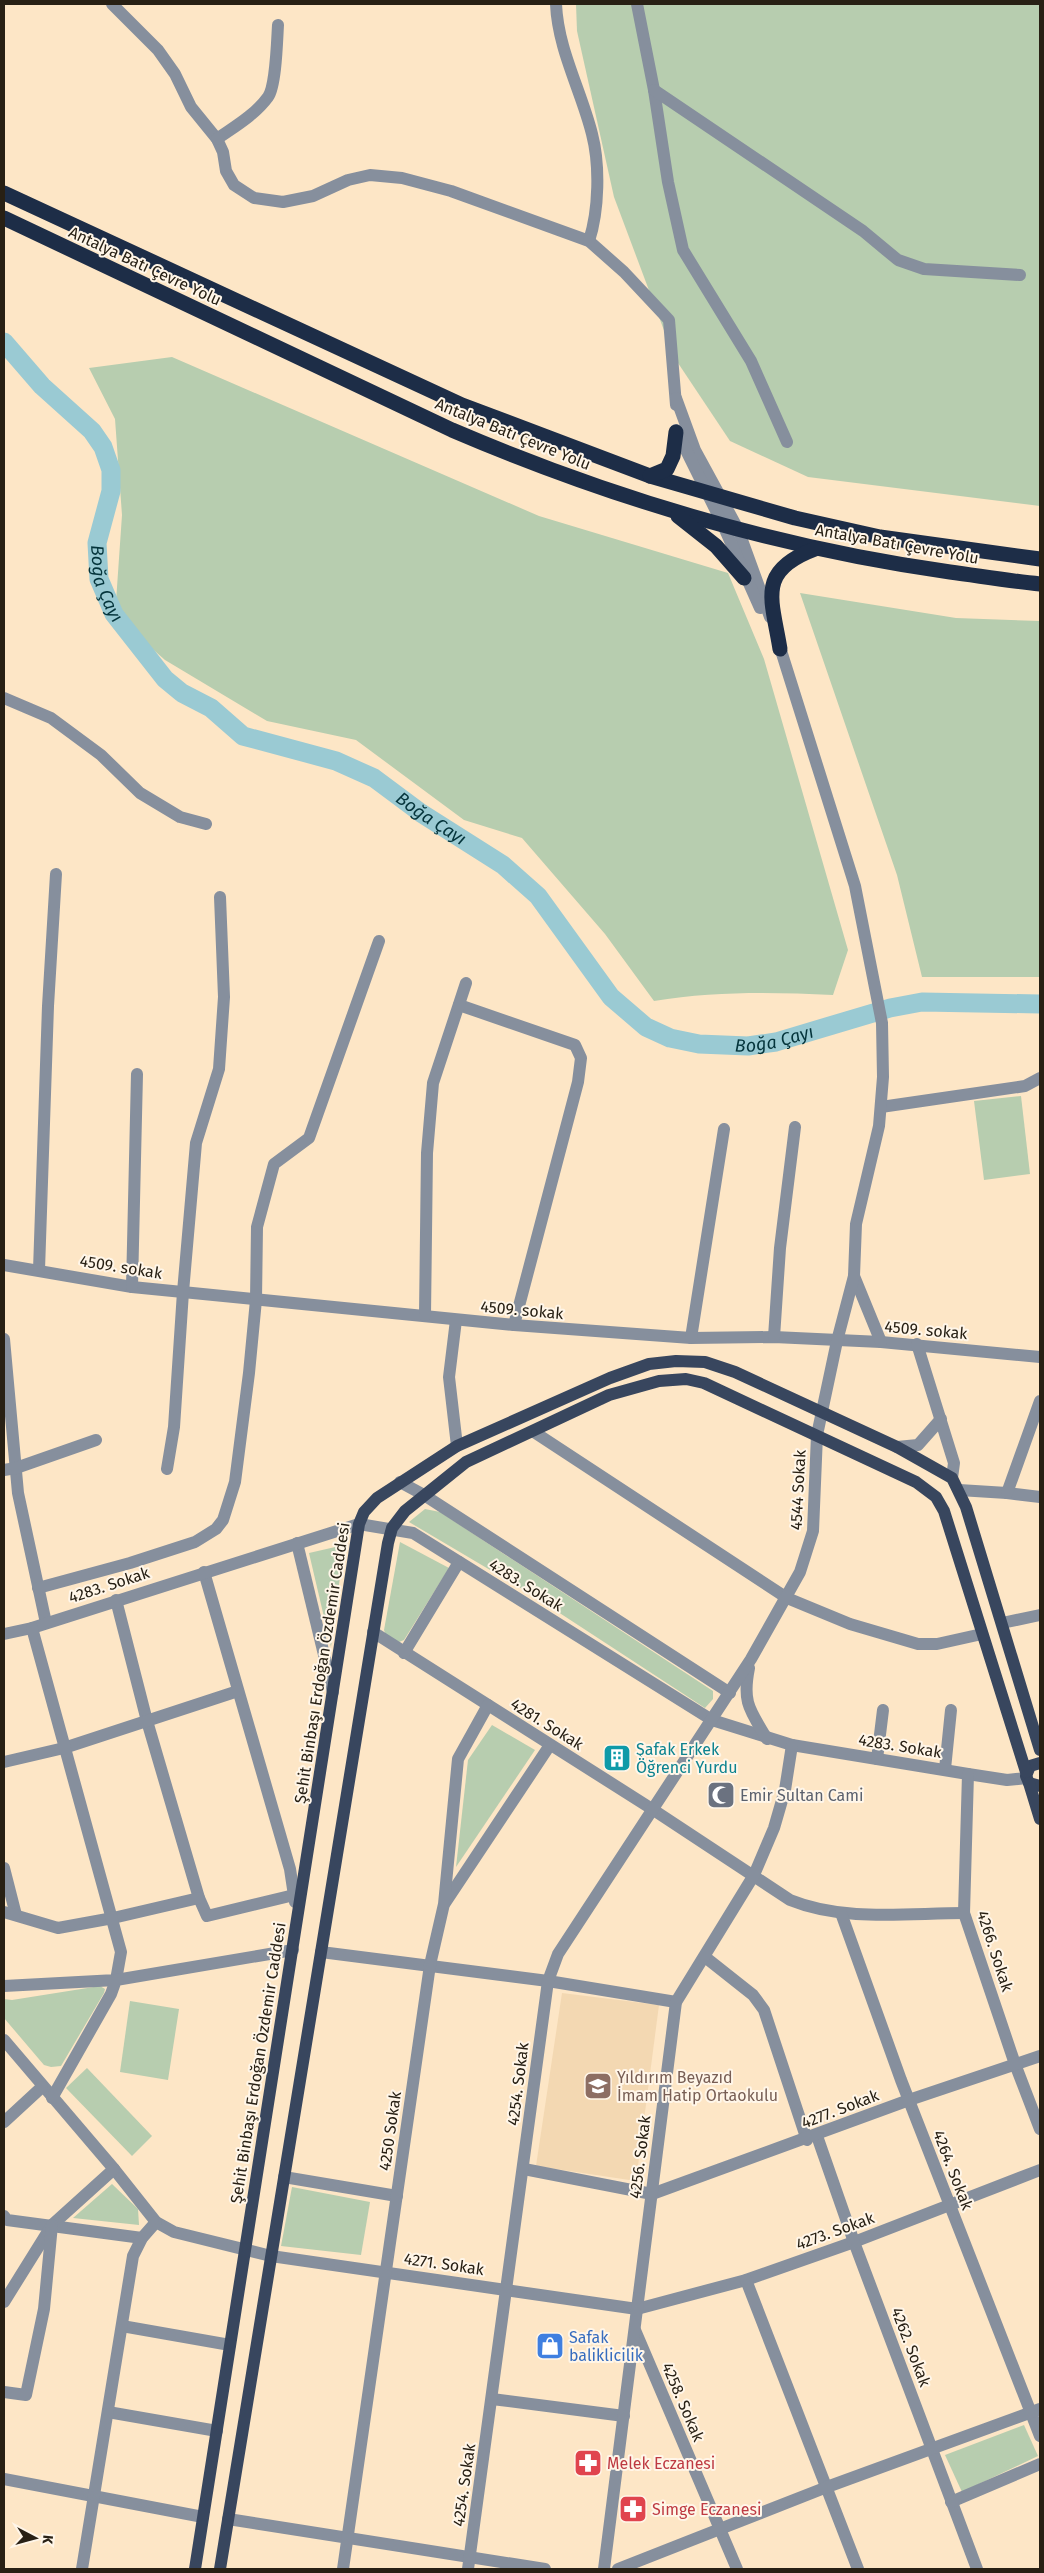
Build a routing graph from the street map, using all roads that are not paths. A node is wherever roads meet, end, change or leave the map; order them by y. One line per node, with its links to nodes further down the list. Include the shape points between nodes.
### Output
1 (112, 4): 6 (street, via 158,50 175,74 191,107)
2 (556, 4): 9 (street, via 562,41 592,134 598,187)
3 (637, 4): 5 (street)
4 (278, 25): 6 (street, via 269,96 253,113)
5 (654, 90): 10 (street, via 863,231 898,260 924,269); 13 (street, via 668,182 683,250 751,361)
6 (217, 139): 9 (street, via 226,171 234,185 254,198 283,202 313,196 348,180 370,175 402,178)
7 (4, 193): 14 (highway, Antalya Batı Çevre Yolu, via 462,405)
8 (4, 218): 17 (highway, Antalya Batı Çevre Yolu, via 452,430 525,461)
9 (589, 241): 11 (street, via 624,272 669,320)
10 (1020, 275)
11 (676, 398): 12 (street); 16 (street, via 695,450)
12 (676, 432): 14 (highway, via 668,469); 15 (street)
13 (787, 442)
14 (650, 476): 15 (highway, Antalya Batı Çevre Yolu)
15 (706, 493): 16 (highway, Antalya Batı Çevre Yolu); 18 (street)
16 (723, 498): 19 (street); 21 (highway, Antalya Batı Çevre Yolu, via 880,537)
17 (670, 510): 18 (highway, Antalya Batı Çevre Yolu); 22 (highway, via 716,546)
18 (723, 525): 19 (highway, Antalya Batı Çevre Yolu); 22 (street)
19 (738, 528): 20 (highway, Antalya Batı Çevre Yolu); 24 (street)
20 (815, 549): 23 (highway, Antalya Batı Çevre Yolu, via 880,562); 24 (highway, via 796,556 774,577 771,592)
21 (1040, 559)
22 (744, 578): 24 (street)
23 (1040, 584)
24 (780, 649): 34 (street, via 856,886 882,1023)
25 (4, 698): 26 (street, via 51,718 101,755 140,793 180,817)
26 (206, 824)
27 (56, 874): 38 (street)
28 (220, 897): 41 (street, via 224,997 219,1069 196,1143)
29 (379, 941): 42 (street, via 309,1138 274,1164 257,1227)
30 (466, 984): 31 (street)
31 (459, 1006): 43 (street, via 433,1083 427,1153); 45 (street, via 575,1045 581,1058 574,1099)
32 (137, 1074): 40 (street)
33 (1040, 1078): 34 (street, via 1025,1086)
34 (881, 1107): 39 (street, via 856,1224)
35 (795, 1127): 47 (street, via 780,1248)
36 (724, 1129): 46 (street)
37 (4, 1265): 38 (street, 4509. sokak)
38 (39, 1270): 40 (street, 4509. sokak)
39 (854, 1276): 49 (street, 4544 Sokak); 50 (street)
40 (132, 1287): 41 (street, 4509. sokak)
41 (182, 1292): 42 (street, 4509. sokak); 62 (street, via 174,1427)
42 (256, 1300): 43 (street, 4509. sokak); 74 (street, via 238,1463 223,1520 216,1529 194,1542)
43 (425, 1315): 44 (street, 4509. sokak)
44 (456, 1320): 45 (street, 4509. sokak); 59 (street, via 449,1377)
45 (514, 1325): 46 (street, 4509. sokak)
46 (691, 1338): 47 (street, 4509. sokak)
47 (774, 1338): 49 (street, 4509. sokak)
48 (4, 1339): 61 (street)
49 (837, 1341): 50 (street, 4509. sokak); 54 (street, 4544 Sokak)
50 (881, 1342): 51 (street, 4509. sokak)
51 (916, 1344): 52 (street, 4509. sokak); 55 (street)
52 (1040, 1357)
53 (1040, 1401): 66 (street)
54 (823, 1411): 57 (street, 4544 Sokak); 59 (main road, Şehit Binbaşı Erdoğan Özdemir Caddesi, via 735,1372 705,1362 676,1361 650,1364 610,1378); 60 (main road, Şehit Binbaşı Erdoğan Özdemir Caddesi)
55 (941, 1419): 60 (street, via 918,1445); 63 (street, via 954,1463)
56 (534, 1432): 57 (main road, via 609,1395 659,1381 686,1379 704,1383); 67 (main road, via 466,1462); 75 (street)
57 (817, 1435): 75 (street, 4544 Sokak, via 813,1531 800,1572); 83 (main road, via 916,1482 936,1497 944,1511)
58 (96, 1440): 61 (street)
59 (457, 1446): 64 (main road, Şehit Binbaşı Erdoğan Özdemir Caddesi)
60 (897, 1447): 63 (main road, Şehit Binbaşı Erdoğan Özdemir Caddesi)
61 (10, 1469): 74 (street)
62 (167, 1469)
63 (952, 1478): 65 (main road)
64 (400, 1482): 67 (street); 69 (main road, Şehit Binbaşı Erdoğan Özdemir Caddesi, via 377,1498 364,1512)
65 (959, 1490): 66 (street); 79 (main road)
66 (1008, 1492): 68 (street)
67 (424, 1495): 70 (main road, via 405,1511); 88 (street)
68 (1040, 1497)
69 (359, 1524): 70 (street, 4283. Sokak); 71 (street, 4283. Sokak); 87 (main road, Şehit Binbaşı Erdoğan Özdemir Caddesi)
70 (392, 1528): 72 (street, 4283. Sokak, via 413,1533); 81 (main road)
71 (297, 1543): 73 (street, 4283. Sokak); 87 (street)
72 (459, 1562): 84 (street); 92 (street, 4283. Sokak)
73 (204, 1572): 76 (street, 4283. Sokak); 86 (street)
74 (38, 1588): 78 (street)
75 (787, 1598): 83 (street, via 850,1624 918,1644 937,1644); 85 (street, 4544 Sokak)
76 (116, 1600): 78 (street, 4283. Sokak); 93 (street)
77 (1040, 1615): 79 (street)
78 (46, 1623): 80 (street, 4283. Sokak)
79 (1002, 1623): 98 (main road)
80 (32, 1628): 82 (street, 4283. Sokak); 97 (street)
81 (373, 1632): 84 (street, 4281. Sokak); 118 (main road)
82 (4, 1634)
83 (982, 1634): 104 (main road)
84 (404, 1653): 89 (street, 4281. Sokak)
85 (751, 1659): 88 (street, 4254. Sokak); 94 (street, via 746,1686 747,1704)
86 (238, 1691): 93 (street); 109 (street, via 290,1869)
87 (333, 1692): 116 (main road, Şehit Binbaşı Erdoğan Özdemir Caddesi)
88 (730, 1693): 92 (street, 4254. Sokak)
89 (488, 1706): 95 (street, 4281. Sokak); 111 (street, 4250 Sokak, via 458,1759)
90 (883, 1710): 99 (street)
91 (951, 1710): 102 (street)
92 (712, 1720): 94 (street, 4283. Sokak); 105 (street, 4254. Sokak)
93 (147, 1721): 97 (street); 110 (street)
94 (767, 1739): 96 (street, 4283. Sokak)
95 (550, 1745): 105 (street, 4281. Sokak); 111 (street)
96 (792, 1746): 99 (street, 4283. Sokak); 108 (street, 4256. Sokak, via 786,1790)
97 (64, 1748): 100 (street); 115 (street)
98 (1040, 1750)
99 (877, 1759): 102 (street, 4283. Sokak)
100 (4, 1762)
101 (1040, 1764): 104 (main road, via 1030,1766)
102 (945, 1769): 103 (street, 4283. Sokak)
103 (968, 1774): 104 (street, 4283. Sokak); 112 (street, 4266. Sokak)
104 (1031, 1780): 106 (main road)
105 (652, 1809): 108 (street, 4281. Sokak); 122 (street, 4254. Sokak, via 558,1954)
106 (1040, 1819)
107 (4, 1868): 113 (street)
108 (754, 1875): 114 (street, 4281. Sokak, via 790,1900); 119 (street, 4256. Sokak)
109 (294, 1895): 110 (street, via 207,1916); 116 (street)
110 (199, 1898): 115 (street)
111 (444, 1904): 120 (street, 4250 Sokak)
112 (964, 1912): 114 (street, 4281. Sokak); 127 (street, 4266. Sokak)
113 (10, 1914): 115 (street, via 58,1928)
114 (841, 1914): 130 (street, 4264. Sokak)
115 (113, 1918): 121 (street, via 121,1952)
116 (297, 1919): 117 (main road, Şehit Binbaşı Erdoğan Özdemir Caddesi)
117 (292, 1950): 121 (street); 146 (main road, Şehit Binbaşı Erdoğan Özdemir Caddesi)
118 (321, 1952): 120 (street); 137 (main road)
119 (705, 1957): 124 (street, 4256. Sokak); 133 (street, 4262. Sokak, via 753,1995 764,2010)
120 (430, 1965): 122 (street); 139 (street, 4250 Sokak)
121 (116, 1980): 123 (street); 129 (street)
122 (548, 1981): 124 (street); 135 (street, 4254. Sokak)
123 (4, 1986)
124 (676, 2002): 138 (street, 4256. Sokak)
125 (4, 2040): 128 (street)
126 (1040, 2056): 127 (street, 4277. Sokak)
127 (1015, 2064): 130 (street, 4277. Sokak); 132 (street, 4266. Sokak)
128 (42, 2087): 129 (street); 131 (street)
129 (52, 2098): 134 (street)
130 (909, 2100): 133 (street, 4277. Sokak); 140 (street, 4264. Sokak)
131 (4, 2122)
132 (1040, 2129)
133 (812, 2138): 138 (street, 4277. Sokak); 145 (street, 4262. Sokak)
134 (114, 2169): 142 (street); 143 (street)
135 (524, 2169): 138 (street); 150 (street, 4254. Sokak)
136 (1040, 2170): 140 (street, 4273. Sokak)
137 (284, 2177): 139 (street); 147 (main road)
138 (652, 2194): 152 (street, 4256. Sokak)
139 (397, 2196): 148 (street, 4250 Sokak)
140 (950, 2205): 145 (street, 4273. Sokak); 158 (street, 4264. Sokak)
141 (5, 2219): 143 (street)
142 (156, 2222): 144 (street); 146 (street, 4271. Sokak, via 174,2232)
143 (52, 2226): 144 (street); 151 (street); 156 (street, via 44,2309 26,2395)
144 (142, 2238): 153 (street, via 134,2256)
145 (854, 2242): 149 (street, 4273. Sokak); 163 (street, 4262. Sokak)
146 (245, 2250): 147 (street, 4271. Sokak); 155 (main road, Şehit Binbaşı Erdoğan Özdemir Caddesi)
147 (271, 2256): 148 (street, 4271. Sokak); 170 (main road)
148 (386, 2272): 150 (street, 4271. Sokak); 172 (street, 4250 Sokak)
149 (746, 2280): 152 (street, 4273. Sokak); 166 (street)
150 (507, 2289): 152 (street, 4271. Sokak); 157 (street, 4254. Sokak)
151 (4, 2302)
152 (637, 2309): 154 (street, 4256. Sokak)
153 (122, 2326): 155 (street); 159 (street)
154 (635, 2330): 160 (street, 4256. Sokak); 171 (street, 4258. Sokak)
155 (230, 2344): 161 (main road, Şehit Binbaşı Erdoğan Özdemir Caddesi)
156 (4, 2392)
157 (492, 2399): 160 (street); 173 (street, 4254. Sokak)
158 (1036, 2411): 162 (street, 4264. Sokak); 163 (street)
159 (108, 2412): 161 (street); 167 (street)
160 (624, 2416): 179 (street, 4256. Sokak)
161 (217, 2431): 169 (main road, Şehit Binbaşı Erdoğan Özdemir Caddesi)
162 (1040, 2436)
163 (933, 2450): 166 (street); 168 (street, 4262. Sokak)
164 (1040, 2464): 168 (street)
165 (4, 2479): 167 (street)
166 (827, 2487): 171 (street); 182 (street)
167 (94, 2497): 169 (street); 174 (street)
168 (951, 2502): 183 (street, 4262. Sokak)
169 (203, 2517): 175 (main road, Şehit Binbaşı Erdoğan Özdemir Caddesi)
170 (228, 2519): 172 (street); 176 (main road)
171 (721, 2531): 180 (street); 181 (street, 4258. Sokak)
172 (348, 2538): 173 (street); 177 (street, 4250 Sokak)
173 (469, 2563): 178 (street)
174 (82, 2569)
175 (195, 2569)
176 (220, 2569)
177 (343, 2569)
178 (545, 2569)
179 (604, 2569)
180 (618, 2569)
181 (737, 2569)
182 (858, 2569)
183 (977, 2569)

